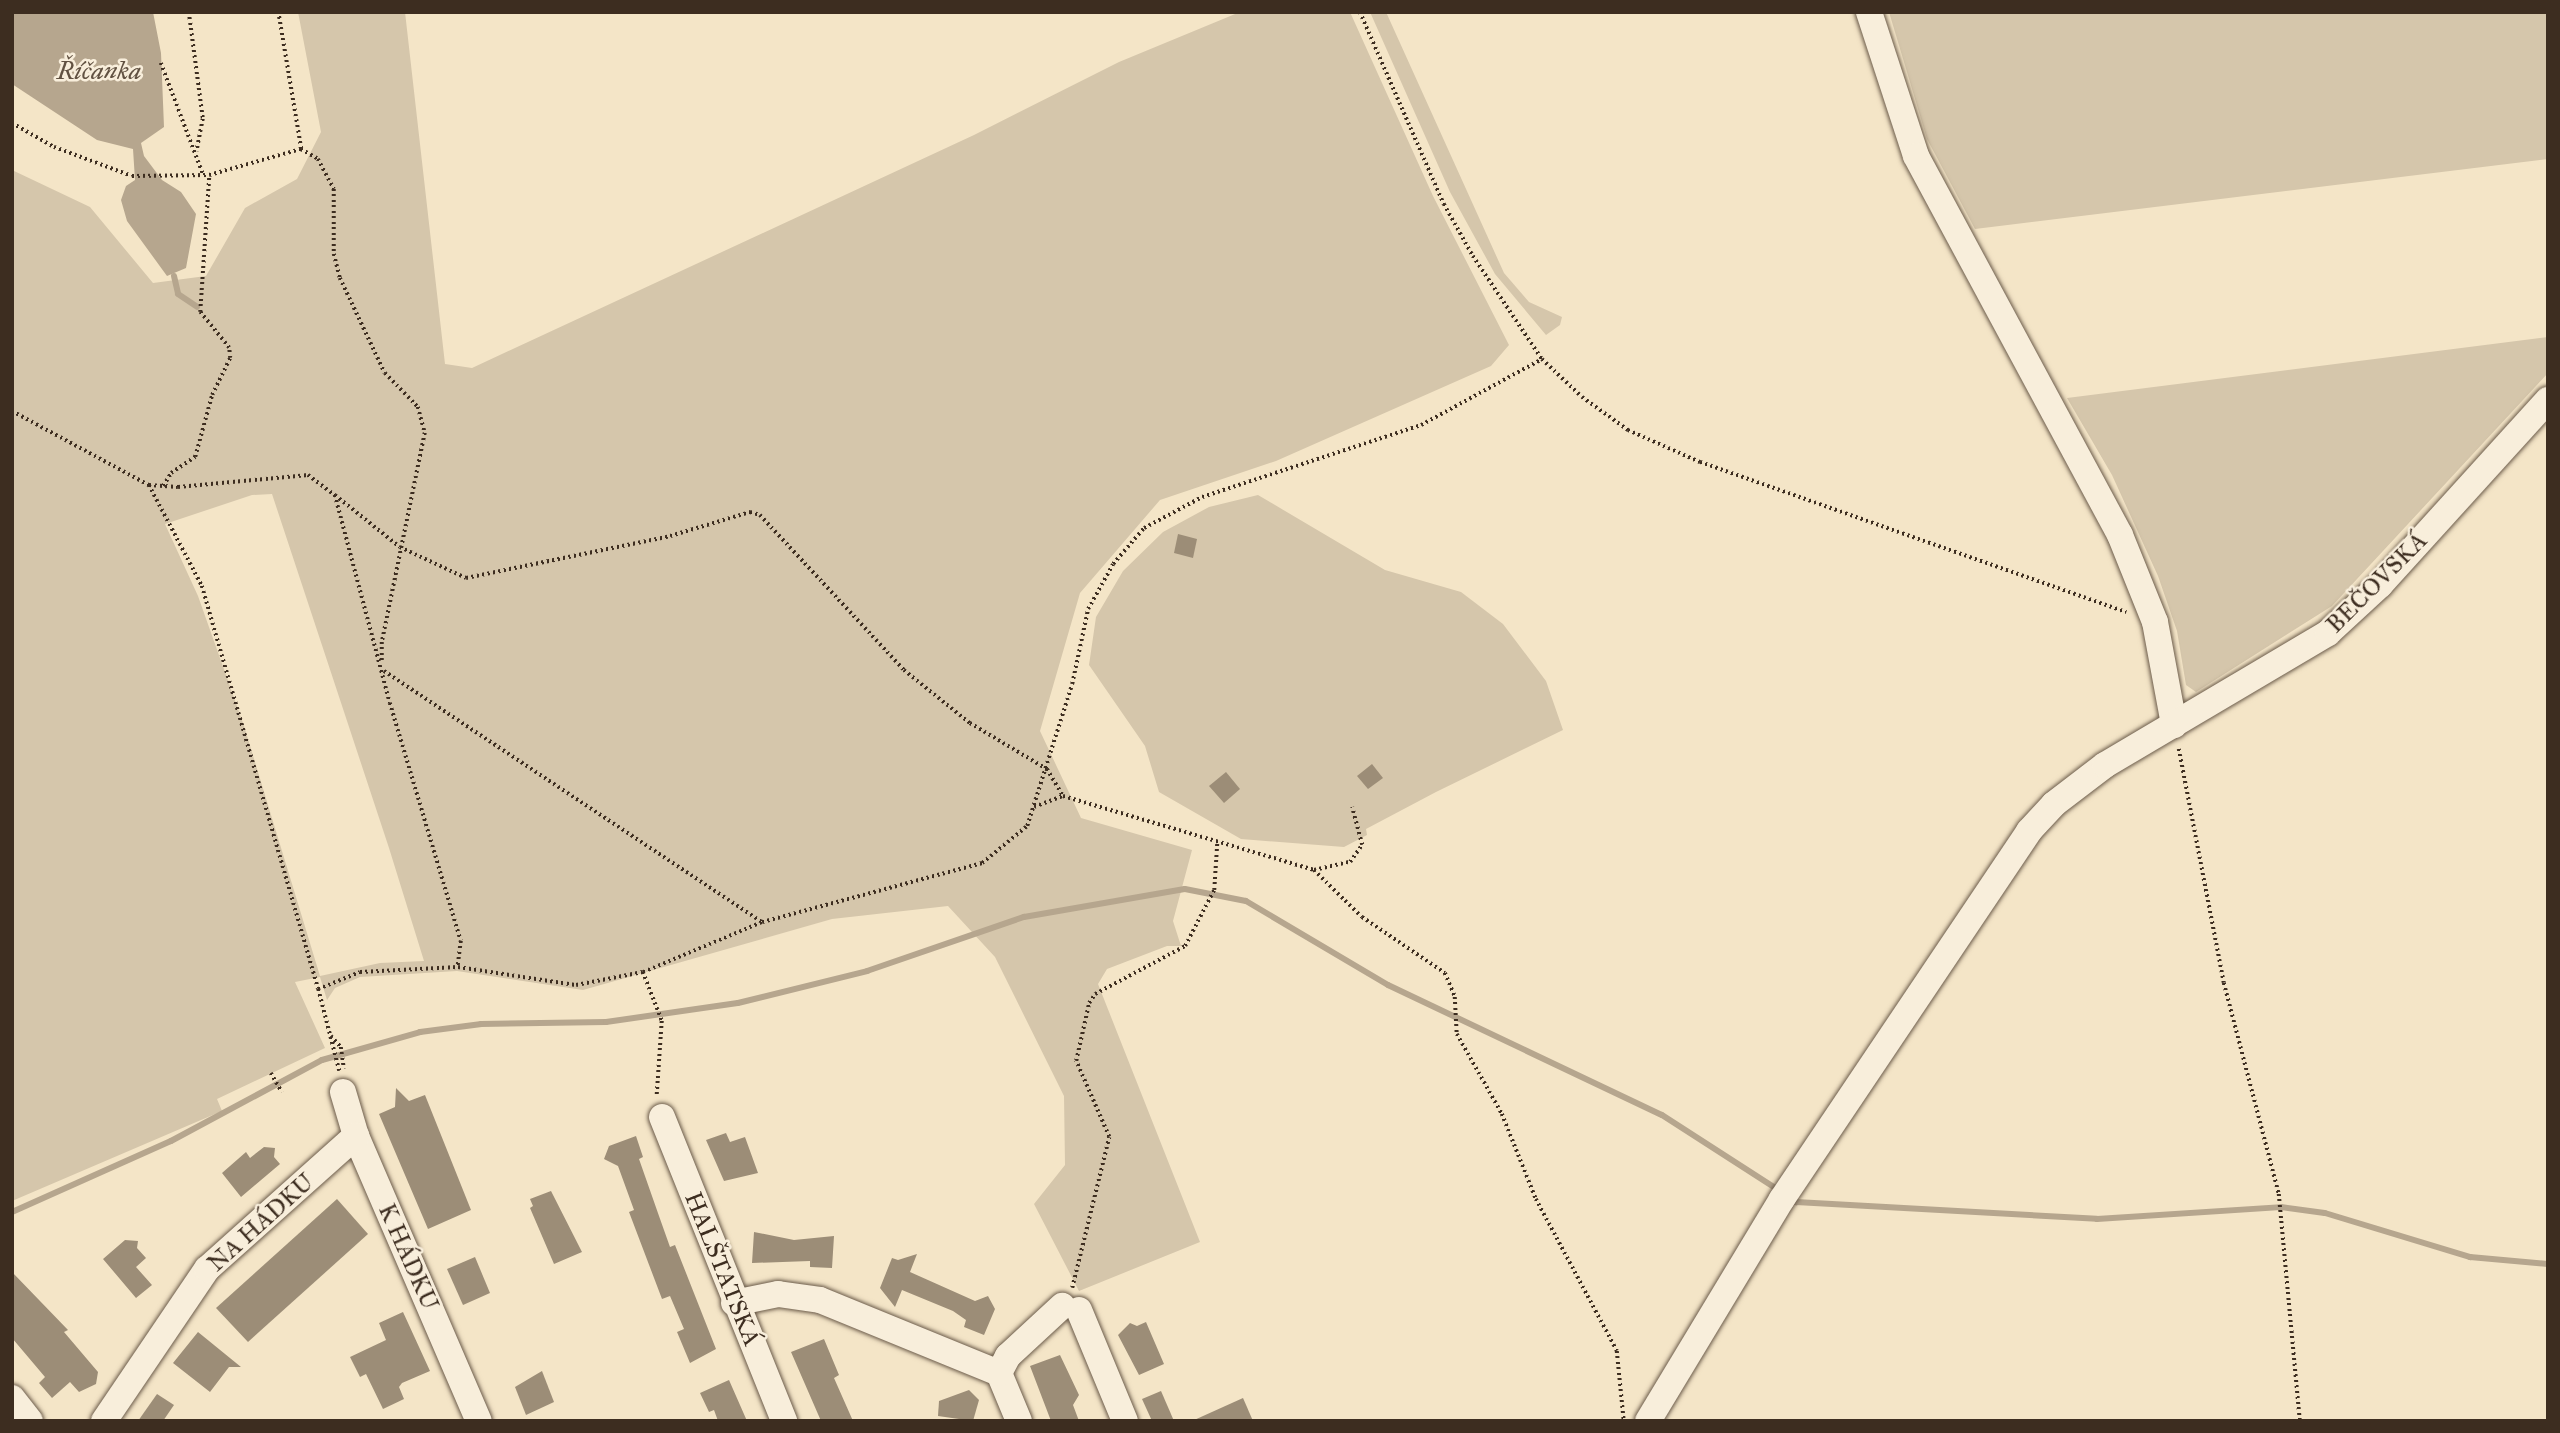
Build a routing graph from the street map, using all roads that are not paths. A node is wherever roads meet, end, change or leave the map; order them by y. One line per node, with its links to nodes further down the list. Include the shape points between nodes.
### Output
1 (1869, 12): 3 (street, via 1916,156 2120,536 2155,622)
2 (2548, 400): 3 (street, BEČOVSKÁ, via 2347,617 2295,656)
3 (2174, 725): 16 (street, BEČOVSKÁ, via 2079,783 2029,831 1785,1194)
4 (343, 1092): 6 (street, K HÁDKU)
5 (662, 1117): 7 (street, HALŠTATSKÁ)
6 (356, 1136): 11 (street, NA HÁDKU, via 207,1269); 12 (street, K HÁDKU)
7 (734, 1303): 8 (street, via 778,1294 820,1300); 13 (street, HALŠTATSKÁ)
8 (999, 1373): 14 (street); 15 (street, via 1008,1356 1070,1306)
9 (12, 1398): 10 (street)
10 (30, 1421)
11 (104, 1421)
12 (479, 1421)
13 (784, 1421)
14 (1019, 1421)
15 (1125, 1421)
16 (1648, 1421)

